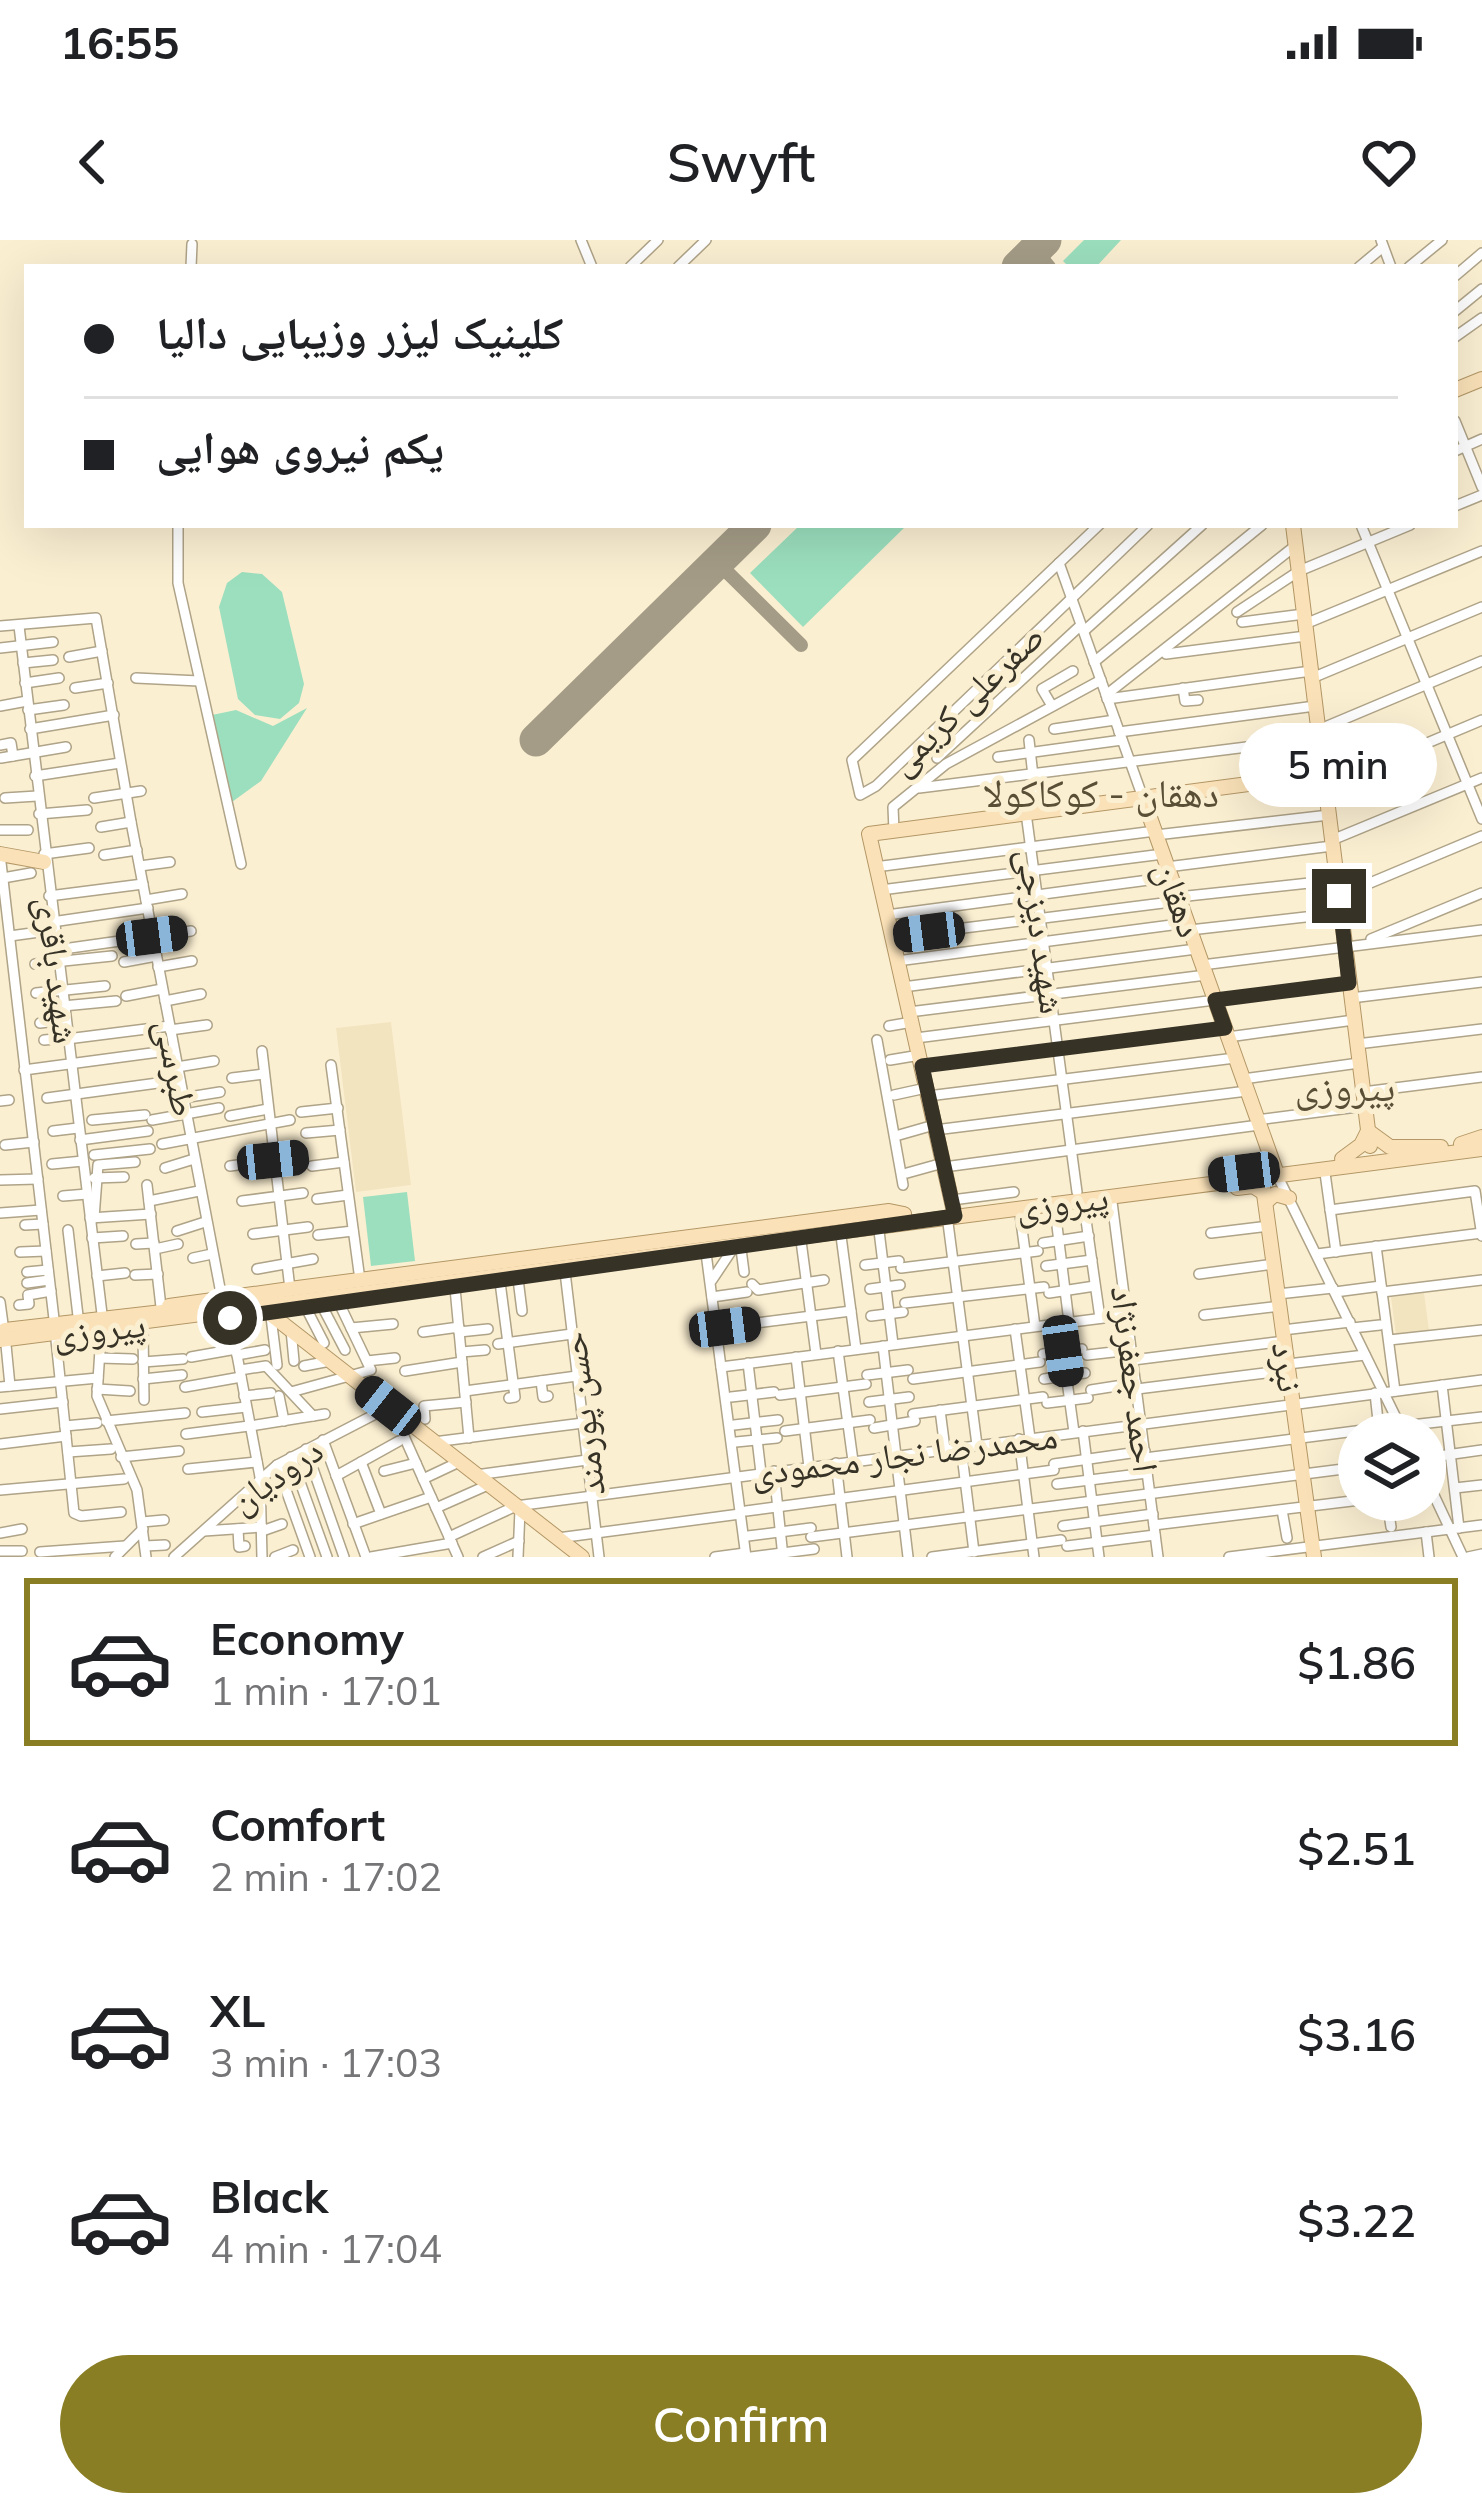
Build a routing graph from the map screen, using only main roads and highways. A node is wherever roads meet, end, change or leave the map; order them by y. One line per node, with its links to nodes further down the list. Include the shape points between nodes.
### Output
1 (1293, 528): 2 (main road)
2 (1324, 780): 3 (main road); 8 (main road, via 1351,946)
3 (1143, 798): 10 (main road, دهقان); 16 (main road, via 869,834)
4 (0, 854): 5 (main road)
5 (44, 858)
6 (1482, 1146): 7 (main road, پیروزی); 8 (main road, پیروزی)
7 (1441, 1147): 8 (main road); 9 (main road, پیروزی)
8 (1371, 1155): 9 (main road, via 1361,1145); 10 (main road, پیروزی); 12 (main road, via 1295,1177 1287,1194)
9 (1342, 1159): 10 (main road, پیروزی)
10 (1271, 1173): 11 (main road, پیروزی); 12 (main road, نبرد); 13 (main road, پیروزی)
11 (1193, 1189): 12 (main road, via 1253,1186); 14 (main road)
12 (1265, 1198): 30 (main road, نبرد)
13 (1081, 1199): 14 (main road); 15 (main road, پیروزی); 16 (main road, via 1025,1220)
14 (1112, 1199): 15 (main road, پیروزی)
15 (995, 1207): 16 (main road, پیروزی)
16 (953, 1212): 17 (main road, پیروزی); 19 (main road, پیروزی); 19 (main road, via 879,1232)
17 (904, 1214): 18 (main road); 19 (main road, پیروزی)
18 (633, 1248): 19 (main road, پیروزی); 23 (main road, پیروزی)
19 (705, 1248): 20 (main road)
20 (565, 1270): 21 (main road); 21 (main road)
21 (500, 1279): 22 (main road)
22 (454, 1285): 23 (main road, پیروزی); 28 (main road, via 314,1307)
23 (364, 1288): 24 (main road, پیروزی); 29 (main road, پیروزی)
24 (291, 1292): 25 (main road, پیروزی); 25 (main road, پیروزی, via 232,1297)
25 (227, 1311): 26 (main road, پیروزی); 26 (main road, via 143,1330); 26 (main road, پیروزی, via 213,1300); 28 (main road)
26 (102, 1322): 27 (main road); 27 (main road, پیروزی, via 78,1319)
27 (55, 1328): 29 (main road, پیروزی)
28 (269, 1331): 31 (main road, via 291,1330)
29 (2, 1334)
30 (1314, 1552)
31 (582, 1557)

